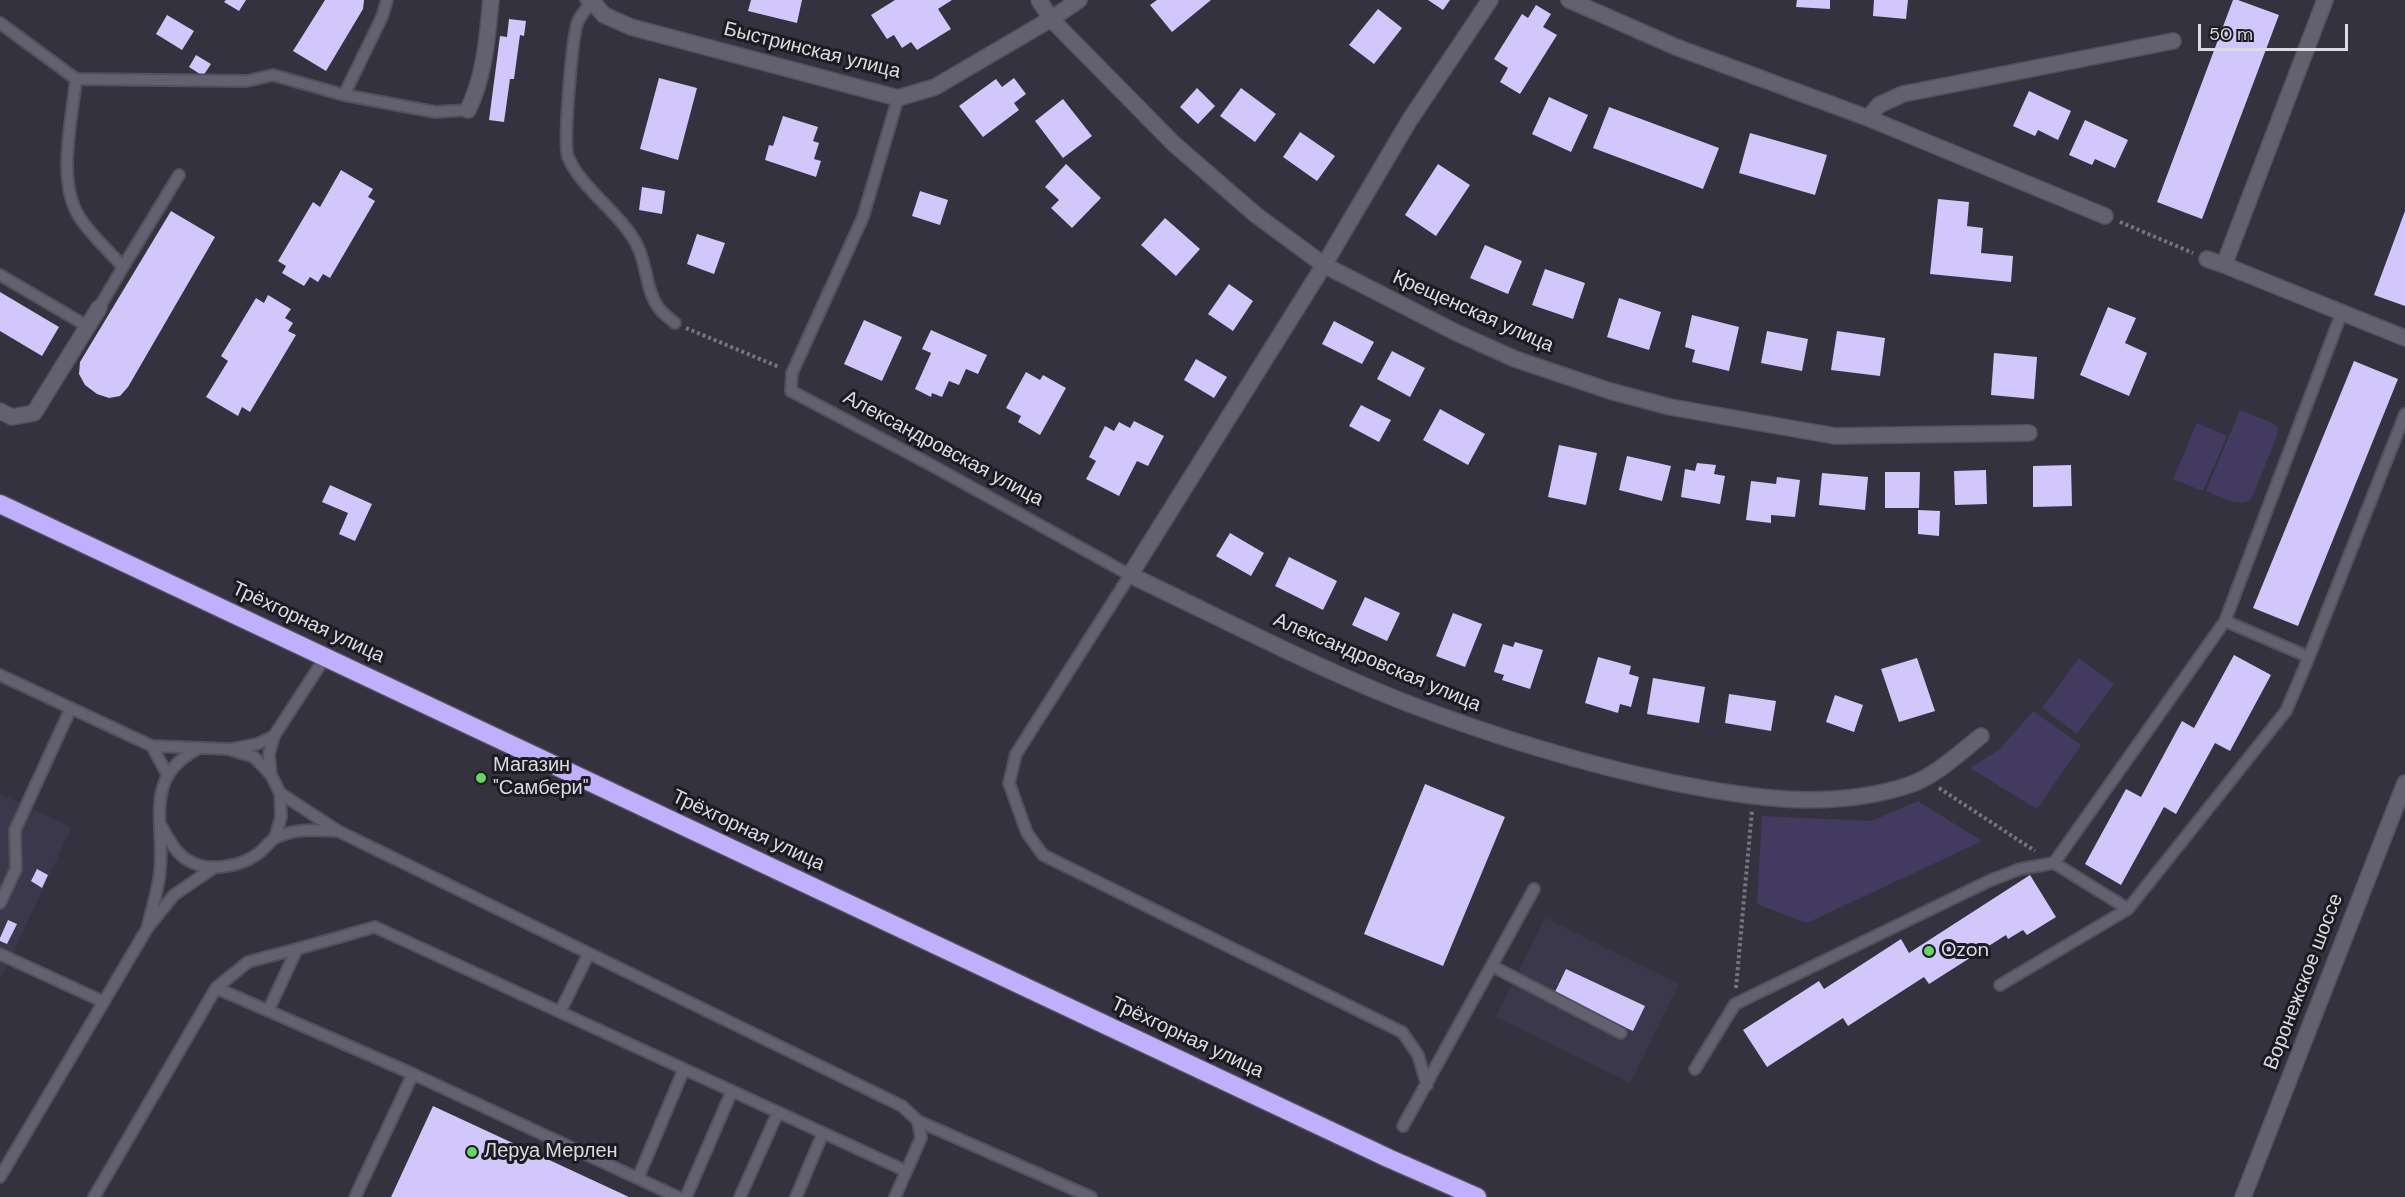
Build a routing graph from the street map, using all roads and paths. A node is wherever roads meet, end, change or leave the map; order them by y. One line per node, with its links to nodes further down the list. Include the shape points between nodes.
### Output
1 (387, 0): 13 (lane)
2 (491, 0): 15 (street, via 478,89)
3 (1039, 0): 9 (street, Крещенская улица)
4 (1078, 0): 9 (street, Быстринская улица)
5 (1490, 0): 20 (street, via 1409,121)
6 (1569, 0): 16 (street, via 1676,47)
7 (2325, 0): 21 (street)
8 (589, 1): 14 (street, Быстринская улица, via 604,15 631,27); 26 (lane, via 578,21 574,47 565,138 568,157 629,230 639,248 658,307)
9 (1051, 19): 14 (street, Быстринская улица, via 935,87); 20 (street, Крещенская улица, via 1174,144 1256,215)
10 (0, 23): 12 (lane)
11 (2173, 41): 16 (street, via 1903,94 1879,105)
12 (76, 80): 13 (lane, via 248,81 273,75); 22 (lane, via 67,167 72,202 80,218)
13 (344, 95): 15 (lane, via 435,112)
14 (898, 98): 29 (lane, via 863,217)
15 (468, 110)
16 (1868, 118): 18 (street)
17 (179, 175): 22 (lane)
18 (2105, 216): 19 (path)
19 (2207, 259): 21 (street)
20 (1324, 264): 32 (street, Крещенская улица, via 1455,332 1515,358 1670,407 1835,436); 34 (street)
21 (2224, 266): 25 (street)
22 (123, 267): 24 (lane)
23 (0, 275): 27 (lane)
24 (99, 308): 27 (street)
25 (2342, 312): 28 (street); 35 (lane)
26 (675, 323): 29 (path)
27 (87, 326): 30 (street, via 34,413 12,417)
28 (2405, 338)
29 (792, 373): 34 (lane, Александровская улица, via 791,391)
30 (0, 411)
31 (2405, 414): 37 (lane)
32 (2029, 433)
33 (0, 504): 36 (highway, Трёхгорная улица)
34 (1130, 574): 50 (street, Александровская улица, via 1292,653 1403,701 1505,738 1615,770); 74 (lane, via 1016,754 1010,783 1027,833 1043,855 1402,1032 1418,1055)
35 (2225, 621): 37 (lane); 54 (lane)
36 (326, 656): 40 (lane); 91 (highway, Трёхгорная улица)
37 (2309, 657): 58 (lane, via 2286,711)
38 (0, 675): 39 (lane)
39 (71, 708): 42 (lane); 57 (lane, via 15,830 16,869)
40 (274, 736): 44 (lane, via 257,744); 45 (lane, via 269,754)
41 (1981, 736): 47 (street, Александровская улица)
42 (152, 746): 43 (lane); 46 (lane)
43 (201, 747): 44 (lane); 46 (lane, via 180,758)
44 (228, 749): 45 (lane, via 254,757)
45 (271, 775): 49 (lane)
46 (168, 776): 51 (lane, via 159,799)
47 (1924, 779): 50 (street, Александровская улица, via 1849,799); 54 (path)
48 (2405, 783): 92 (street, Воронежское шоссе)
49 (280, 793): 52 (lane); 53 (lane, via 281,817)
50 (1753, 797): 67 (path)
51 (160, 824): 55 (lane, via 172,846 190,862); 59 (lane, via 160,871)
52 (338, 831): 53 (lane, via 301,829); 62 (lane)
53 (275, 838): 55 (lane, via 257,855 239,864)
54 (2054, 863): 58 (lane); 67 (lane, via 2020,869 1991,880)
55 (215, 867): 59 (lane, via 174,895)
56 (1534, 889): 63 (lane)
57 (0, 903)
58 (2128, 909): 64 (lane)
59 (148, 927): 66 (lane)
60 (297, 949): 65 (lane, via 248,962); 68 (lane); 69 (lane, via 375,927)
61 (0, 954): 66 (lane)
62 (588, 955): 69 (lane); 77 (lane, via 902,1106)
63 (1492, 966): 70 (lane); 74 (lane)
64 (2000, 985)
65 (216, 988): 68 (lane); 83 (lane)
66 (104, 1002): 81 (lane)
67 (1735, 1004): 72 (lane)
68 (268, 1011): 73 (lane)
69 (560, 1012): 71 (lane)
70 (1621, 1033)
71 (684, 1069): 75 (lane); 82 (lane)
72 (1695, 1069)
73 (413, 1074): 82 (lane); 84 (lane)
74 (1427, 1085): 78 (lane)
75 (732, 1091): 76 (lane); 86 (lane)
76 (778, 1112): 79 (lane); 87 (lane)
77 (918, 1121): 80 (lane, via 921,1138); 90 (lane)
78 (1403, 1126)
79 (822, 1133): 80 (lane); 88 (lane)
80 (906, 1172): 89 (lane)
81 (0, 1177)
82 (638, 1178): 85 (lane)
83 (94, 1197)
84 (355, 1197)
85 (678, 1197)
86 (686, 1197)
87 (740, 1197)
88 (796, 1197)
89 (895, 1197)
90 (1091, 1197)
91 (1477, 1197)
92 (2243, 1197)

